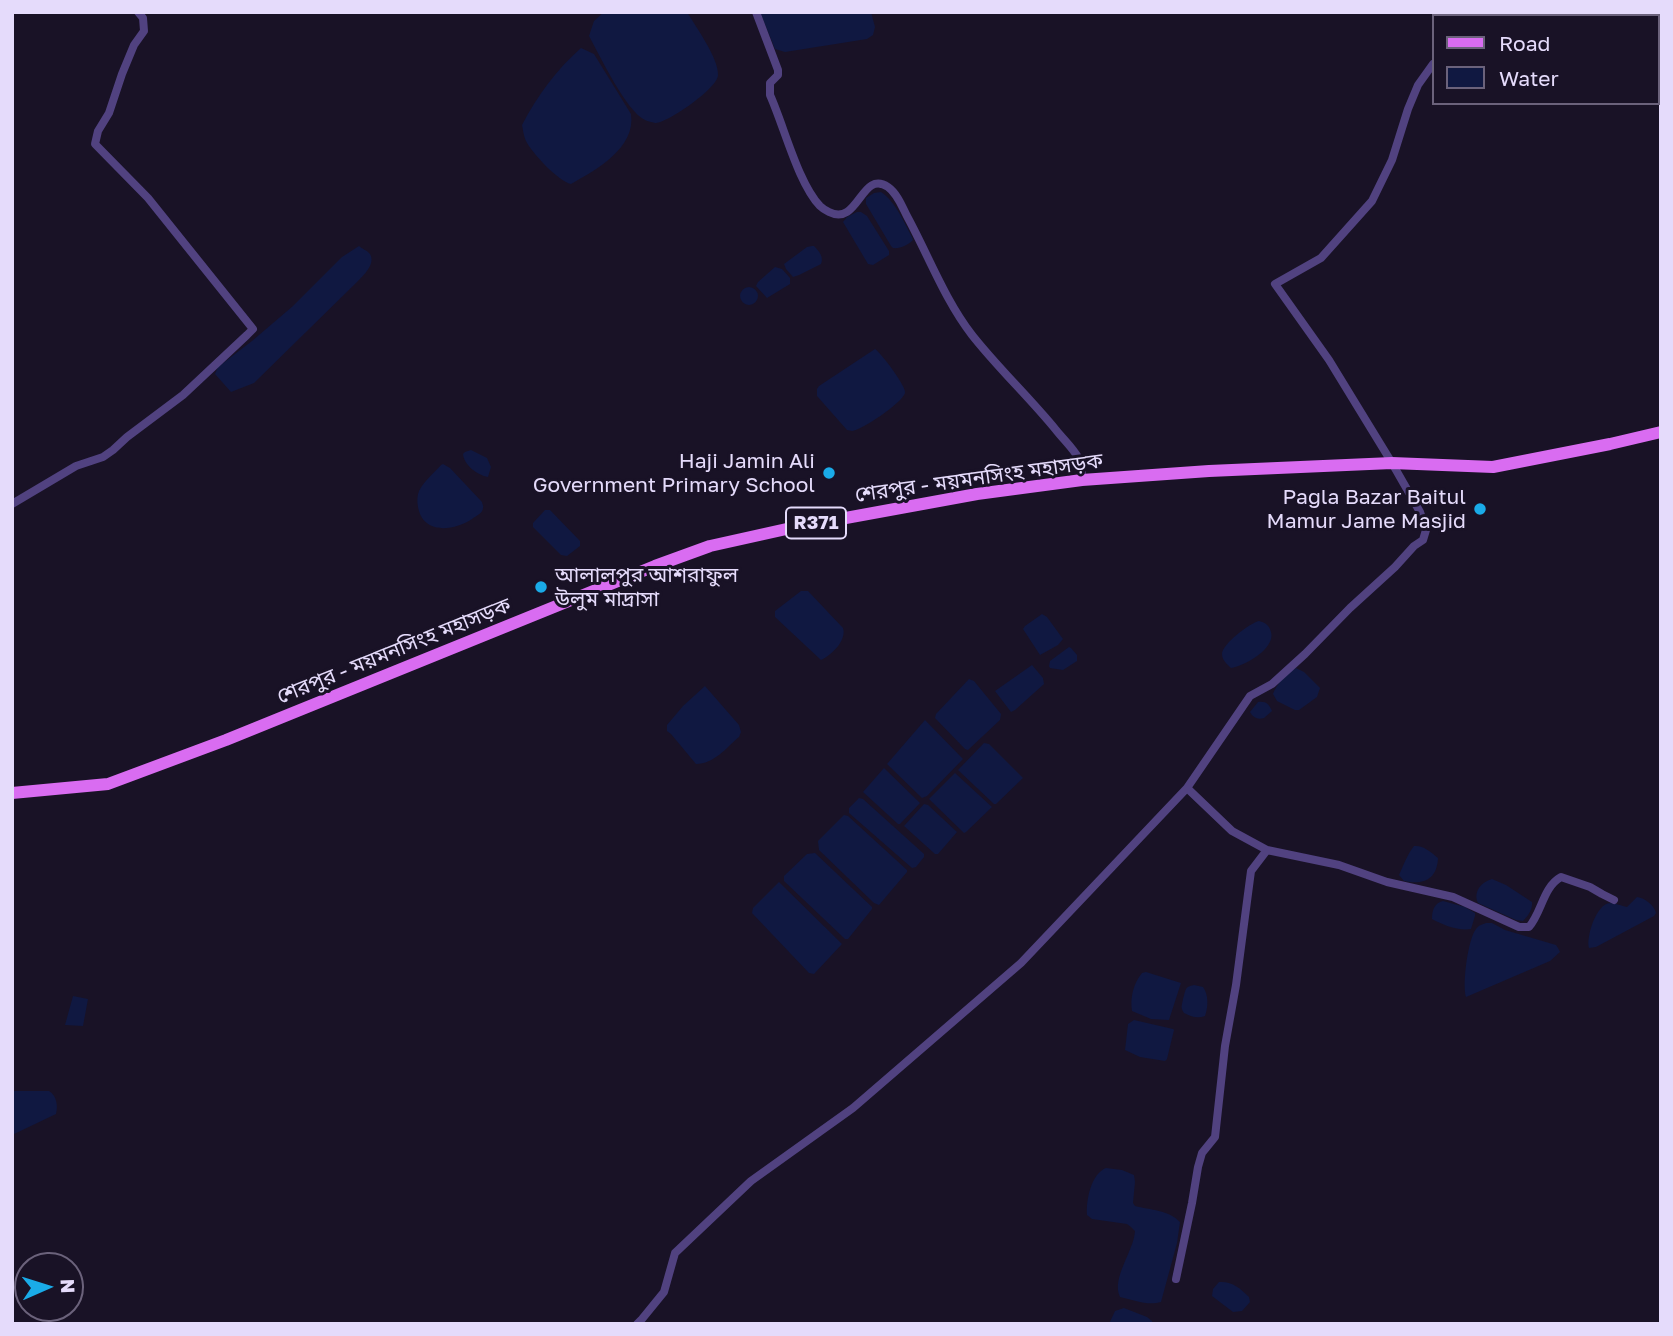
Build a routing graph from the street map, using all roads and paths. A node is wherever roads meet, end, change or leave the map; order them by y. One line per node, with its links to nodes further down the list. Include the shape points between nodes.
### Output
1 (138, 12): 7 (street, via 144,31 134,45 95,144 148,198 253,329 183,395 113,450)
2 (755, 12): 6 (street, via 778,70 770,83 770,95 808,189 821,208 846,214 872,185 888,187 895,194 954,308 998,367 1079,458)
3 (1432, 65): 5 (street, via 1418,85 1372,201 1321,258 1275,284 1329,360)
4 (1661, 432): 5 (main road, শেরপুর - ময়মনসিংহ মহাসড়ক / R371, via 1493,467)
5 (1392, 463): 6 (main road, শেরপুর - ময়মনসিংহ মহাসড়ক / R371); 8 (street, via 1420,512 1426,530 1423,540 1272,684 1250,696)
6 (1082, 480): 9 (main road, শেরপুর - ময়মনসিংহ মহাসড়ক / R371, via 963,496 710,546 108,784)
7 (12, 504)
8 (1186, 788): 10 (street, via 1232,831); 13 (street, via 1021,963 853,1108 751,1181 675,1253 664,1292)
9 (12, 793)
10 (1267, 850): 11 (street, via 1452,897 1519,927 1529,928 1536,920 1553,882 1561,877); 12 (street, via 1251,871 1215,1137 1198,1167)
11 (1615, 900)
12 (1176, 1279)
13 (641, 1322)

